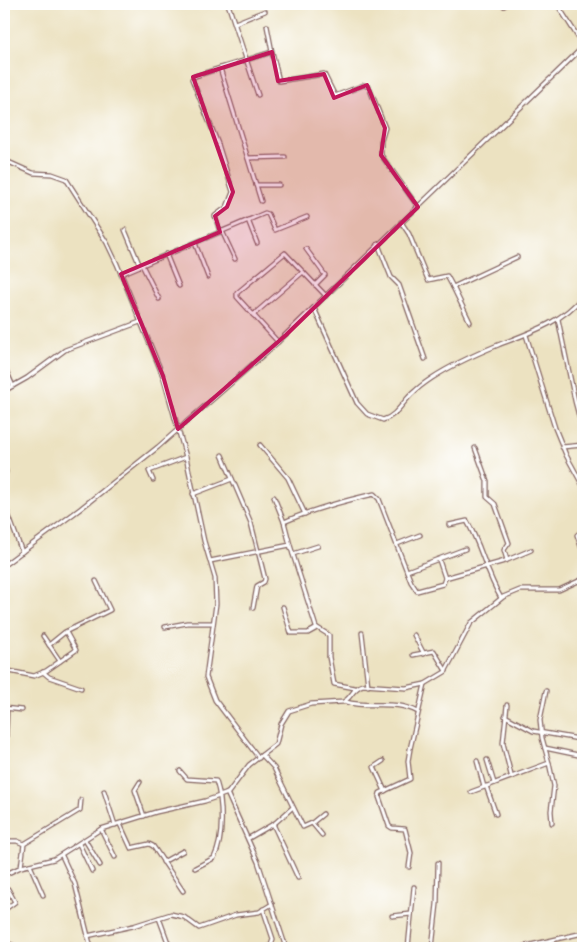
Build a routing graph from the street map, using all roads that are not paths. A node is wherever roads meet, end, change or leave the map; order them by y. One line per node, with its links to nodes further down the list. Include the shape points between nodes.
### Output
1 (228, 4): 4 (street)
2 (557, 4): 6 (street)
3 (265, 11): 4 (street)
4 (235, 23): 8 (street)
5 (267, 26): 7 (street)
6 (583, 46): 17 (street)
7 (272, 52): 8 (street); 17 (street, via 278,80 324,74 335,96 364,85 369,87 385,128 380,141 381,155)
8 (247, 59): 9 (street); 10 (street)
9 (220, 68): 12 (street); 22 (street, via 192,80 232,188 227,207 215,216)
10 (258, 95)
11 (285, 157): 12 (street)
12 (248, 158): 14 (street)
13 (4, 160): 32 (street, via 33,173 66,179 107,243)
14 (256, 185): 15 (street); 16 (street)
15 (278, 185)
16 (262, 201)
17 (418, 207): 20 (street)
18 (306, 217): 19 (street, via 275,230 267,213)
19 (248, 220): 22 (street); 24 (street)
20 (401, 222): 25 (street); 36 (street, via 428,280 447,276)
21 (126, 230): 30 (street)
22 (221, 232): 23 (street); 29 (street)
23 (194, 243): 27 (street); 33 (street)
24 (257, 243)
25 (378, 244): 37 (street); 47 (street, via 390,277 400,285)
26 (306, 249): 34 (street, via 325,275)
27 (166, 254): 30 (street); 35 (street)
28 (517, 257): 36 (street)
29 (235, 259)
30 (141, 265): 32 (street); 39 (street)
31 (303, 272): 34 (street); 41 (street); 41 (street, via 284,253 237,292 237,297)
32 (121, 274): 43 (street)
33 (208, 277)
34 (315, 284): 37 (street)
35 (179, 286)
36 (453, 287): 44 (street)
37 (326, 296): 40 (street)
38 (583, 296): 42 (street)
39 (159, 299)
40 (314, 308): 45 (street, via 358,403 367,414 383,420 392,416 413,392 434,377 482,352); 46 (street)
41 (253, 315): 46 (street)
42 (558, 319): 45 (street); 52 (street)
43 (140, 322): 49 (street, via 71,348); 51 (street, via 163,376)
44 (470, 322)
45 (526, 335): 56 (street)
46 (278, 342): 51 (street)
47 (425, 359)
48 (4, 366): 49 (street)
49 (13, 386): 50 (street)
50 (4, 390)
51 (178, 429): 58 (street); 78 (street)
52 (583, 431)
53 (260, 445): 67 (street, via 288,478)
54 (583, 445): 56 (street)
55 (475, 448): 82 (street, via 487,481 487,497 495,504 509,543 504,550)
56 (563, 449): 63 (street)
57 (222, 455): 61 (street)
58 (186, 456): 62 (street, via 149,471); 64 (street)
59 (4, 464): 60 (street)
60 (4, 474)
61 (232, 479): 64 (street); 77 (street)
62 (153, 480)
63 (583, 486)
64 (193, 494): 83 (street)
65 (274, 497): 68 (street)
66 (4, 502): 78 (street)
67 (305, 514): 68 (street); 72 (street, via 330,504 376,494)
68 (284, 522): 73 (street)
69 (449, 525): 85 (street, via 467,521 475,532)
70 (583, 530): 79 (street, via 577,533)
71 (420, 535): 72 (street)
72 (397, 544): 86 (street)
73 (290, 545): 77 (street); 80 (street)
74 (318, 546): 80 (street)
75 (465, 549): 81 (street)
76 (531, 550): 82 (street)
77 (258, 551): 83 (street); 92 (street, via 265,580 257,586)
78 (22, 552): 84 (street)
79 (583, 552)
80 (293, 554): 95 (street)
81 (439, 560): 86 (street); 87 (street)
82 (506, 560): 85 (street)
83 (210, 561): 93 (street, via 216,578)
84 (4, 565)
85 (485, 567): 87 (street); 90 (street)
86 (407, 571): 87 (street, via 417,591 443,584)
87 (445, 578)
88 (583, 579): 90 (street, via 559,590 520,590)
89 (96, 581): 96 (street, via 110,610)
90 (501, 598): 105 (street, via 471,623)
91 (283, 607): 95 (street, via 291,633 308,633)
92 (253, 608)
93 (213, 623): 94 (street); 122 (street, via 206,677 215,700)
94 (166, 627)
95 (316, 628): 110 (street, via 329,635 329,657 335,685)
96 (66, 632): 100 (street); 103 (street, via 76,650)
97 (362, 633): 108 (street)
98 (414, 635): 101 (street)
99 (43, 636): 100 (street)
100 (49, 645): 103 (street)
101 (424, 654): 102 (street); 105 (street, via 434,651)
102 (413, 655)
103 (60, 661): 106 (street)
104 (4, 670): 106 (street, via 31,676)
105 (446, 671): 107 (street)
106 (43, 672): 109 (street)
107 (425, 684): 108 (street, via 406,688); 116 (street)
108 (368, 686): 110 (street)
109 (80, 688)
110 (356, 688): 112 (street)
111 (546, 691): 118 (street, via 540,718)
112 (345, 702): 116 (street, via 396,704); 122 (street, via 311,704 289,711 281,724 276,744)
113 (507, 704): 117 (street)
114 (5, 708): 115 (street); 119 (street)
115 (22, 710)
116 (418, 712): 134 (street, via 408,758 410,779)
117 (505, 716): 118 (street); 129 (street, via 503,743)
118 (541, 733): 120 (street); 121 (street)
119 (6, 737)
120 (579, 739)
121 (545, 748): 123 (street); 127 (street)
122 (260, 756): 136 (street); 140 (street, via 274,768)
123 (583, 756)
124 (487, 760): 131 (street)
125 (383, 761): 134 (street, via 374,767)
126 (477, 761): 132 (street)
127 (549, 763): 129 (street); 145 (street, via 554,792)
128 (180, 771): 137 (street, via 187,779 216,781)
129 (511, 775): 131 (street)
130 (140, 782): 144 (street, via 135,790)
131 (494, 783): 132 (street)
132 (485, 787): 135 (street); 143 (street)
133 (104, 791): 149 (street)
134 (385, 791): 166 (street, via 379,795 380,804 389,826 405,829 411,853)
135 (471, 792)
136 (227, 793): 137 (street); 152 (street)
137 (219, 796): 144 (street); 165 (street, via 220,833 215,856)
138 (81, 800): 155 (street, via 80,810)
139 (6, 801): 141 (street)
140 (292, 808): 146 (street, via 303,827); 148 (street)
141 (4, 812)
142 (323, 814): 146 (street)
143 (496, 814)
144 (144, 816): 147 (street)
145 (552, 822)
146 (312, 823): 151 (street)
147 (120, 824): 149 (street); 160 (street, via 130,847 151,844)
148 (273, 824): 152 (street); 169 (street)
149 (115, 825): 150 (street)
150 (101, 829): 153 (street); 159 (street)
151 (322, 835)
152 (249, 838): 174 (street)
153 (84, 840): 156 (street); 163 (street)
154 (4, 842): 155 (street)
155 (24, 844): 164 (street)
156 (79, 844): 158 (street); 167 (street)
157 (183, 851): 160 (street)
158 (62, 856): 162 (street); 181 (street, via 75,884)
159 (115, 857)
160 (163, 862): 172 (street)
161 (438, 863): 191 (street)
162 (30, 865): 164 (street); 173 (street)
163 (100, 865)
164 (21, 867): 168 (street)
165 (195, 868)
166 (409, 868)
167 (92, 871)
168 (4, 875)
169 (298, 878)
170 (414, 887): 177 (street)
171 (8, 889): 175 (street, via 16,902)
172 (183, 891)
173 (43, 896)
174 (272, 904): 176 (street); 189 (street)
175 (4, 910)
176 (263, 910): 179 (street, via 236,914 199,928 176,914); 188 (street, via 273,939)
177 (411, 914): 178 (street); 190 (street)
178 (392, 916)
179 (159, 918): 181 (street); 187 (street)
180 (583, 933): 192 (street)
181 (87, 936): 185 (street)
182 (4, 938): 184 (street, via 7,943)
183 (115, 945): 186 (street)
184 (20, 948)
185 (90, 948)
186 (97, 948)
187 (170, 948)
188 (270, 948)
189 (286, 948)
190 (408, 948)
191 (432, 948)
192 (517, 948)

